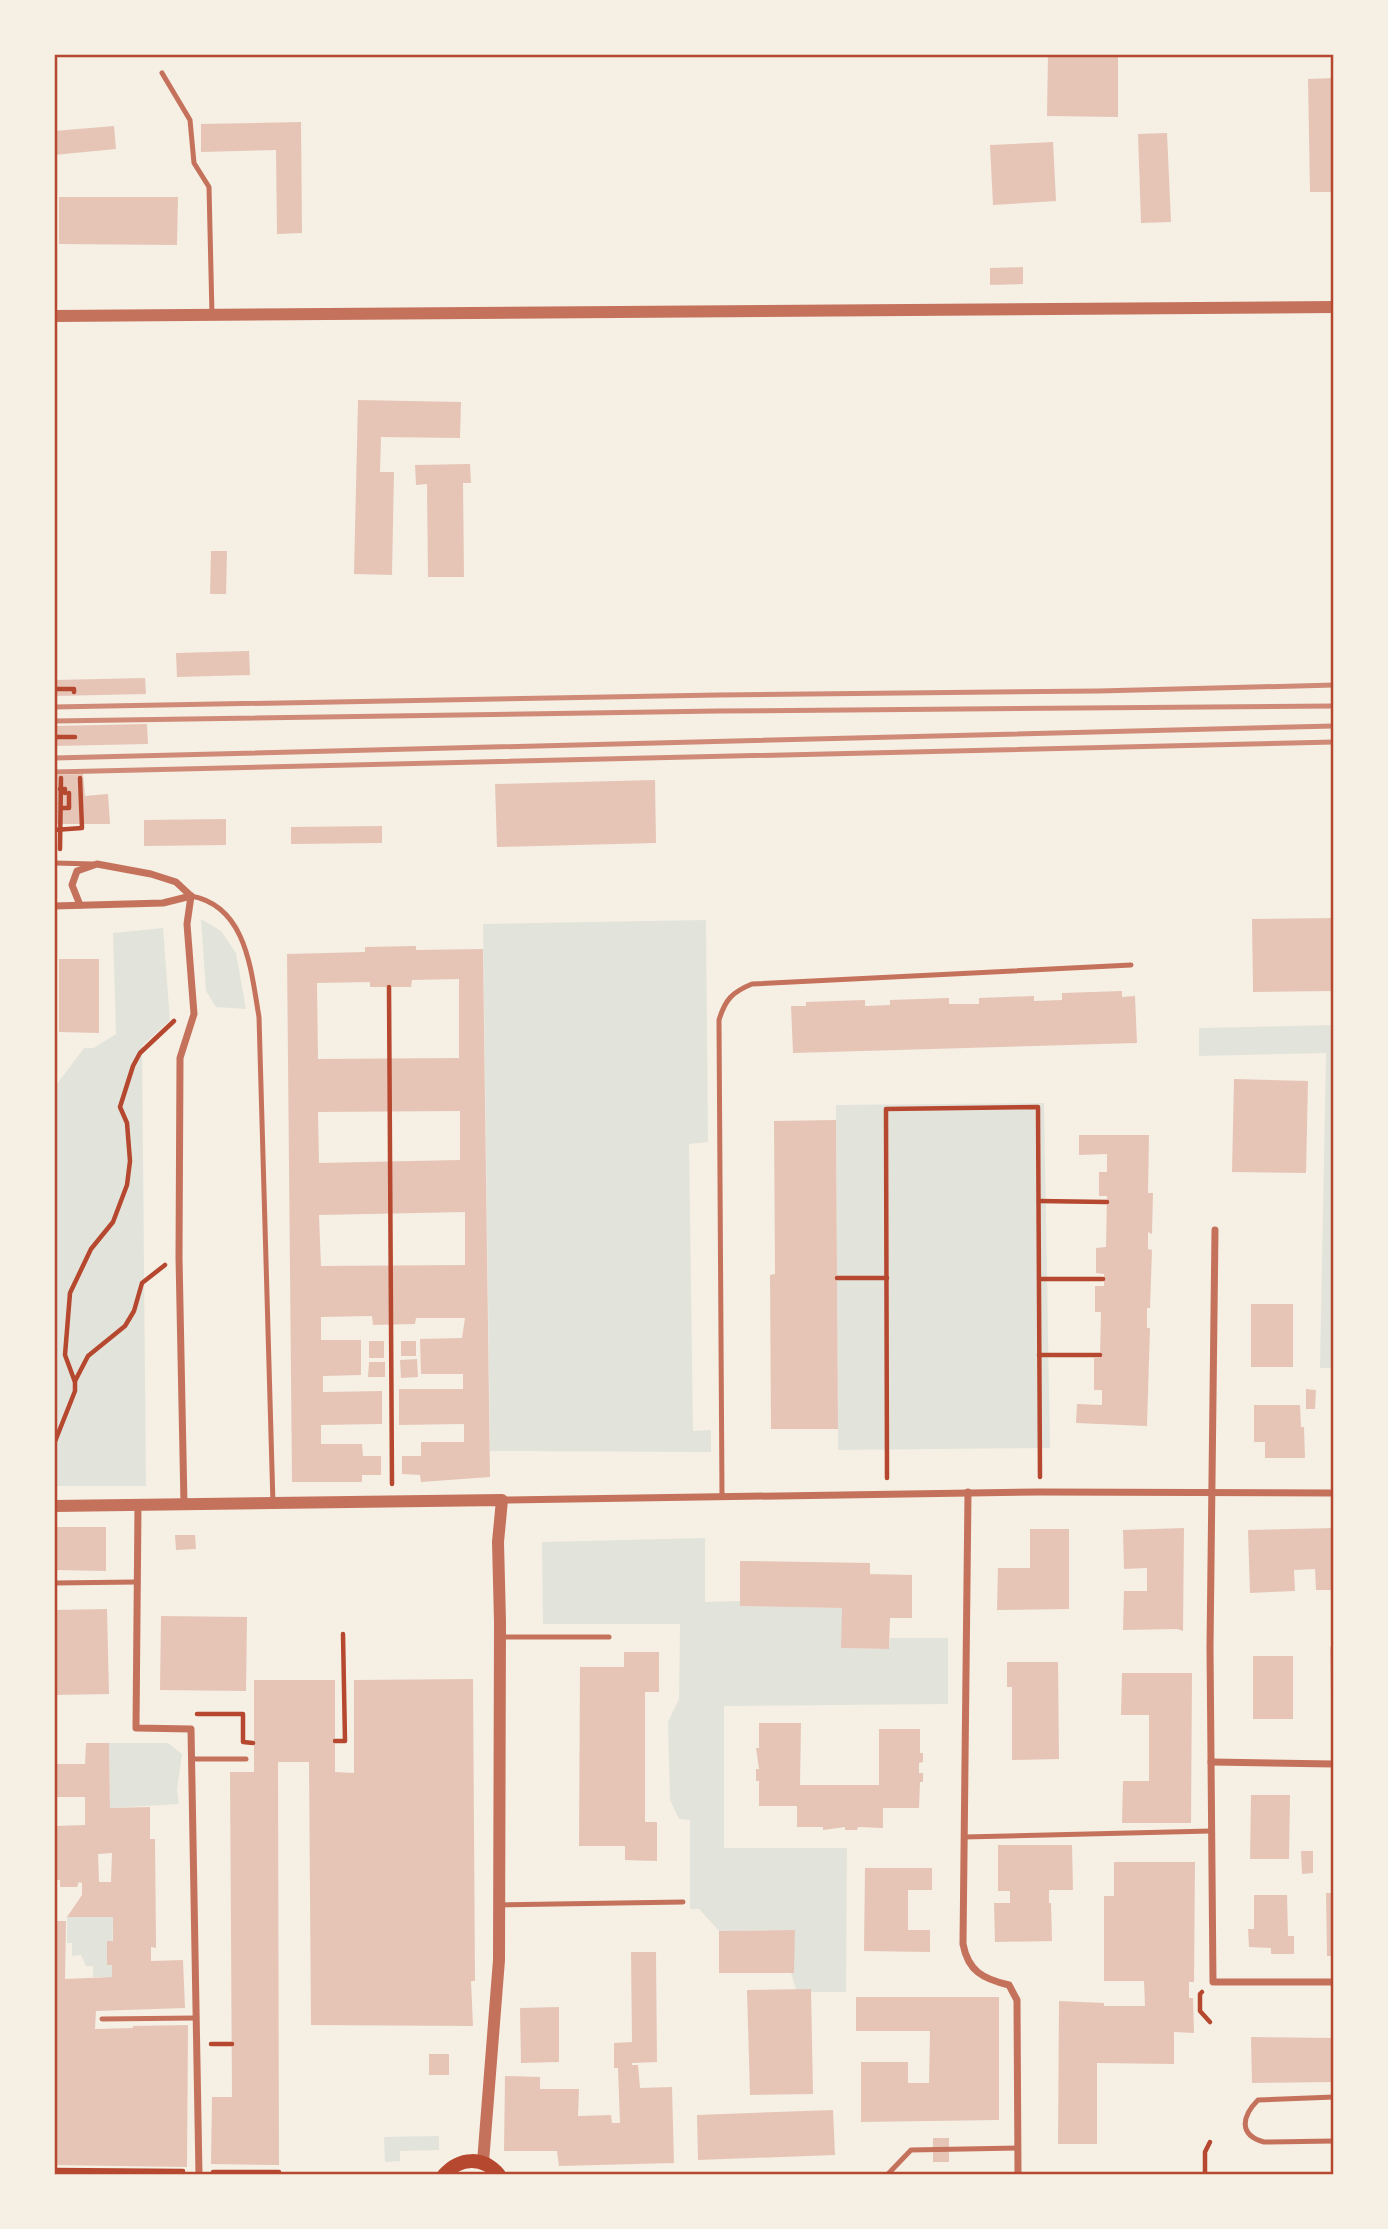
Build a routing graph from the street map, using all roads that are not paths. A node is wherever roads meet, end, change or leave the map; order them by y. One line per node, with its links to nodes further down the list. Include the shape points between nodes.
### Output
1 (162, 73): 3 (lane, via 190,120 194,163 209,187)
2 (1334, 307): 3 (street)
3 (212, 315): 4 (street)
4 (54, 316)
5 (54, 863): 6 (lane)
6 (97, 864): 7 (street, via 176,882); 8 (street, via 77,871 72,885)
7 (191, 896): 8 (street, via 163,903); 17 (street, via 187,923 194,1014 180,1058); 18 (lane, via 221,908 240,932 259,1017)
8 (80, 905): 9 (street)
9 (54, 906)
10 (1131, 965): 15 (lane, via 752,984 730,996 719,1020)
11 (1215, 1230): 12 (street)
12 (1212, 1491): 13 (street); 14 (street); 27 (street)
13 (968, 1492): 15 (street); 30 (street)
14 (1334, 1493)
15 (722, 1496): 16 (street)
16 (502, 1500): 18 (street); 23 (street)
17 (184, 1504): 18 (street); 19 (street)
18 (273, 1504)
19 (138, 1505): 20 (street); 21 (street)
20 (54, 1506)
21 (137, 1582): 22 (lane); 25 (street, via 136,1728 191,1729)
22 (54, 1583)
23 (500, 1637): 24 (lane); 32 (street)
24 (608, 1637)
25 (191, 1759): 26 (lane); 34 (street)
26 (246, 1759)
27 (1211, 1762): 28 (street); 29 (street)
28 (1334, 1764)
29 (1211, 1831): 30 (lane); 33 (street, via 1213,1982)
30 (964, 1837): 38 (street, via 964,1953 978,1975 1009,1985 1017,2000)
31 (683, 1902): 32 (lane)
32 (499, 1906): 39 (street, via 499,1960)
33 (1334, 1982)
34 (195, 2018): 35 (lane); 40 (street)
35 (102, 2019)
36 (1334, 2097): 37 (lane, via 1258,2099 1245,2115 1247,2133 1264,2142)
37 (1334, 2140)
38 (1018, 2148): 43 (lane, via 911,2150); 44 (street)
39 (482, 2162): 41 (main road); 42 (main road, via 461,2162)
40 (199, 2173)
41 (500, 2174)
42 (444, 2175)
43 (887, 2175)
44 (1018, 2175)

